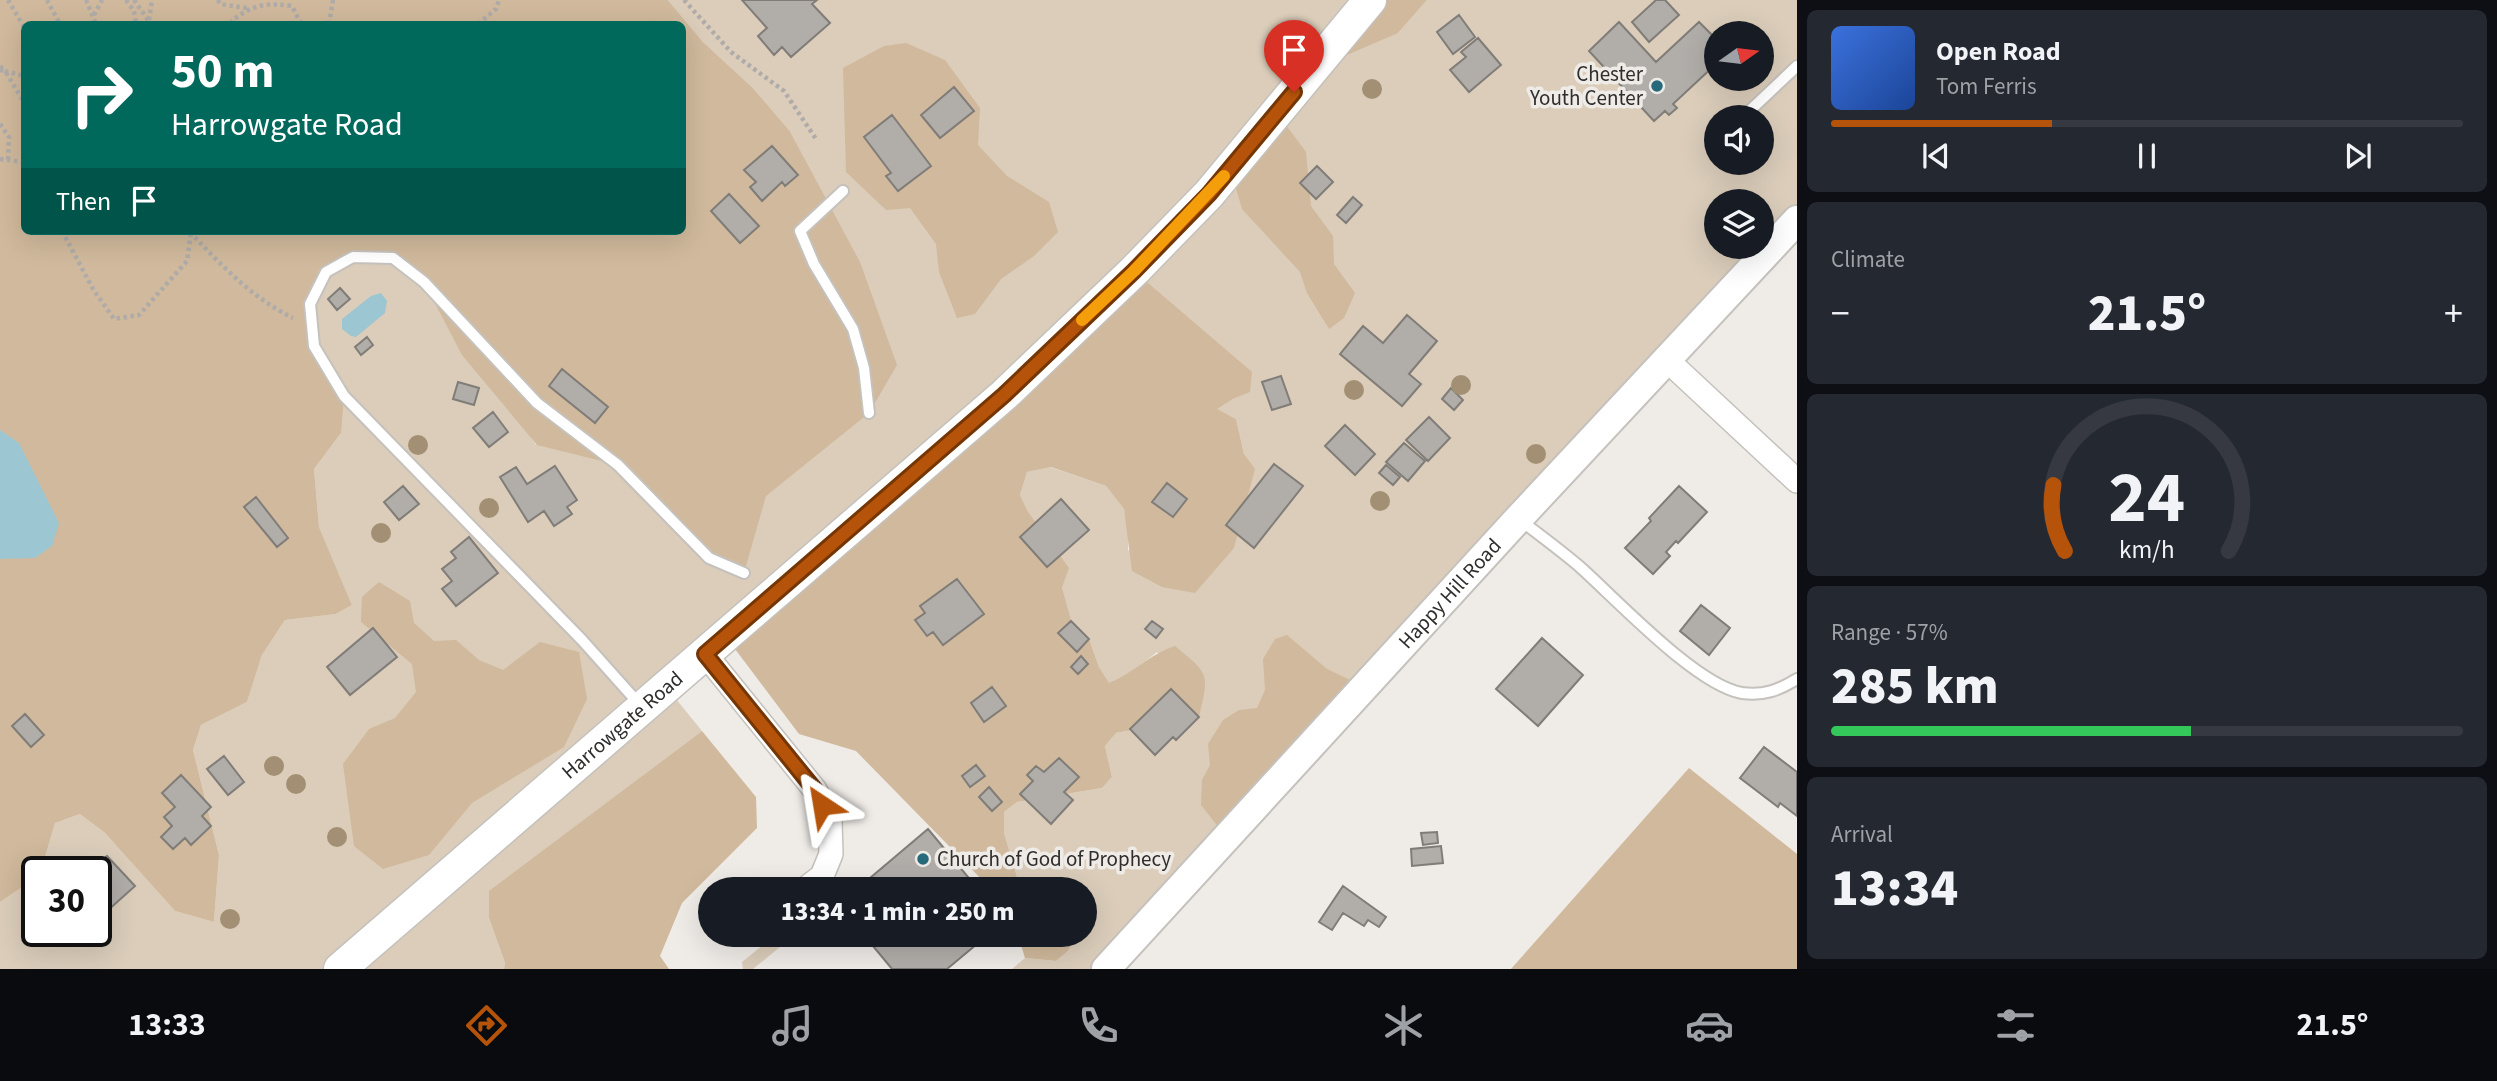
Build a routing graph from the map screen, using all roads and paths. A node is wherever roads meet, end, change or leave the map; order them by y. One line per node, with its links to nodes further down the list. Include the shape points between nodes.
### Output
1 (8, 0): 25 (path)
2 (47, 0): 16 (path)
3 (86, 0): 15 (path)
4 (102, 0): 15 (path)
5 (126, 0): 18 (path)
6 (134, 0): 19 (path)
7 (152, 0): 20 (path)
8 (218, 0): 14 (path)
9 (333, 0): 23 (path)
10 (499, 0): 24 (path)
11 (684, 0): 32 (path, via 731,52 784,91)
12 (1370, 0): 47 (main road, Harrowgate Road, via 1209,194 1134,271 1004,395)
13 (291, 3): 14 (path); 22 (path)
14 (247, 8): 21 (path)
15 (93, 16): 17 (path)
16 (58, 21)
17 (95, 21)
18 (136, 21)
19 (149, 21)
20 (150, 21)
21 (232, 21)
22 (300, 21)
23 (330, 21)
24 (482, 21)
25 (21, 22)
26 (1797, 66): 30 (lane)
27 (2, 69): 28 (path); 29 (path)
28 (21, 75)
29 (21, 98)
30 (1756, 105)
31 (0, 124): 34 (path, via 9,137)
32 (816, 139)
33 (0, 159): 34 (path)
34 (9, 161): 35 (path)
35 (21, 162)
36 (844, 191): 43 (lane, via 800,231 853,329 864,368)
37 (1797, 220): 42 (street, Happy Hill Road)
38 (64, 235): 39 (path, via 114,319 139,315 187,261)
39 (191, 235)
40 (194, 235): 41 (path, via 229,274 277,310)
41 (312, 327): 46 (lane, via 310,304 326,272 353,257 393,258 424,282 537,403 618,465 709,558); 49 (lane, via 313,346 344,396 558,614)
42 (1667, 360): 44 (street); 45 (street, Happy Hill Road)
43 (869, 414)
44 (1797, 481)
45 (1518, 519): 48 (lane, via 1577,564 1677,655 1720,685 1762,694); 52 (street, Happy Hill Road)
46 (744, 573)
47 (705, 654): 49 (main road, Harrowgate Road); 50 (street, via 815,790 830,820 831,854)
48 (1797, 679)
49 (643, 708): 51 (main road, Harrowgate Road)
50 (820, 877)
51 (340, 969)
52 (1106, 969)

